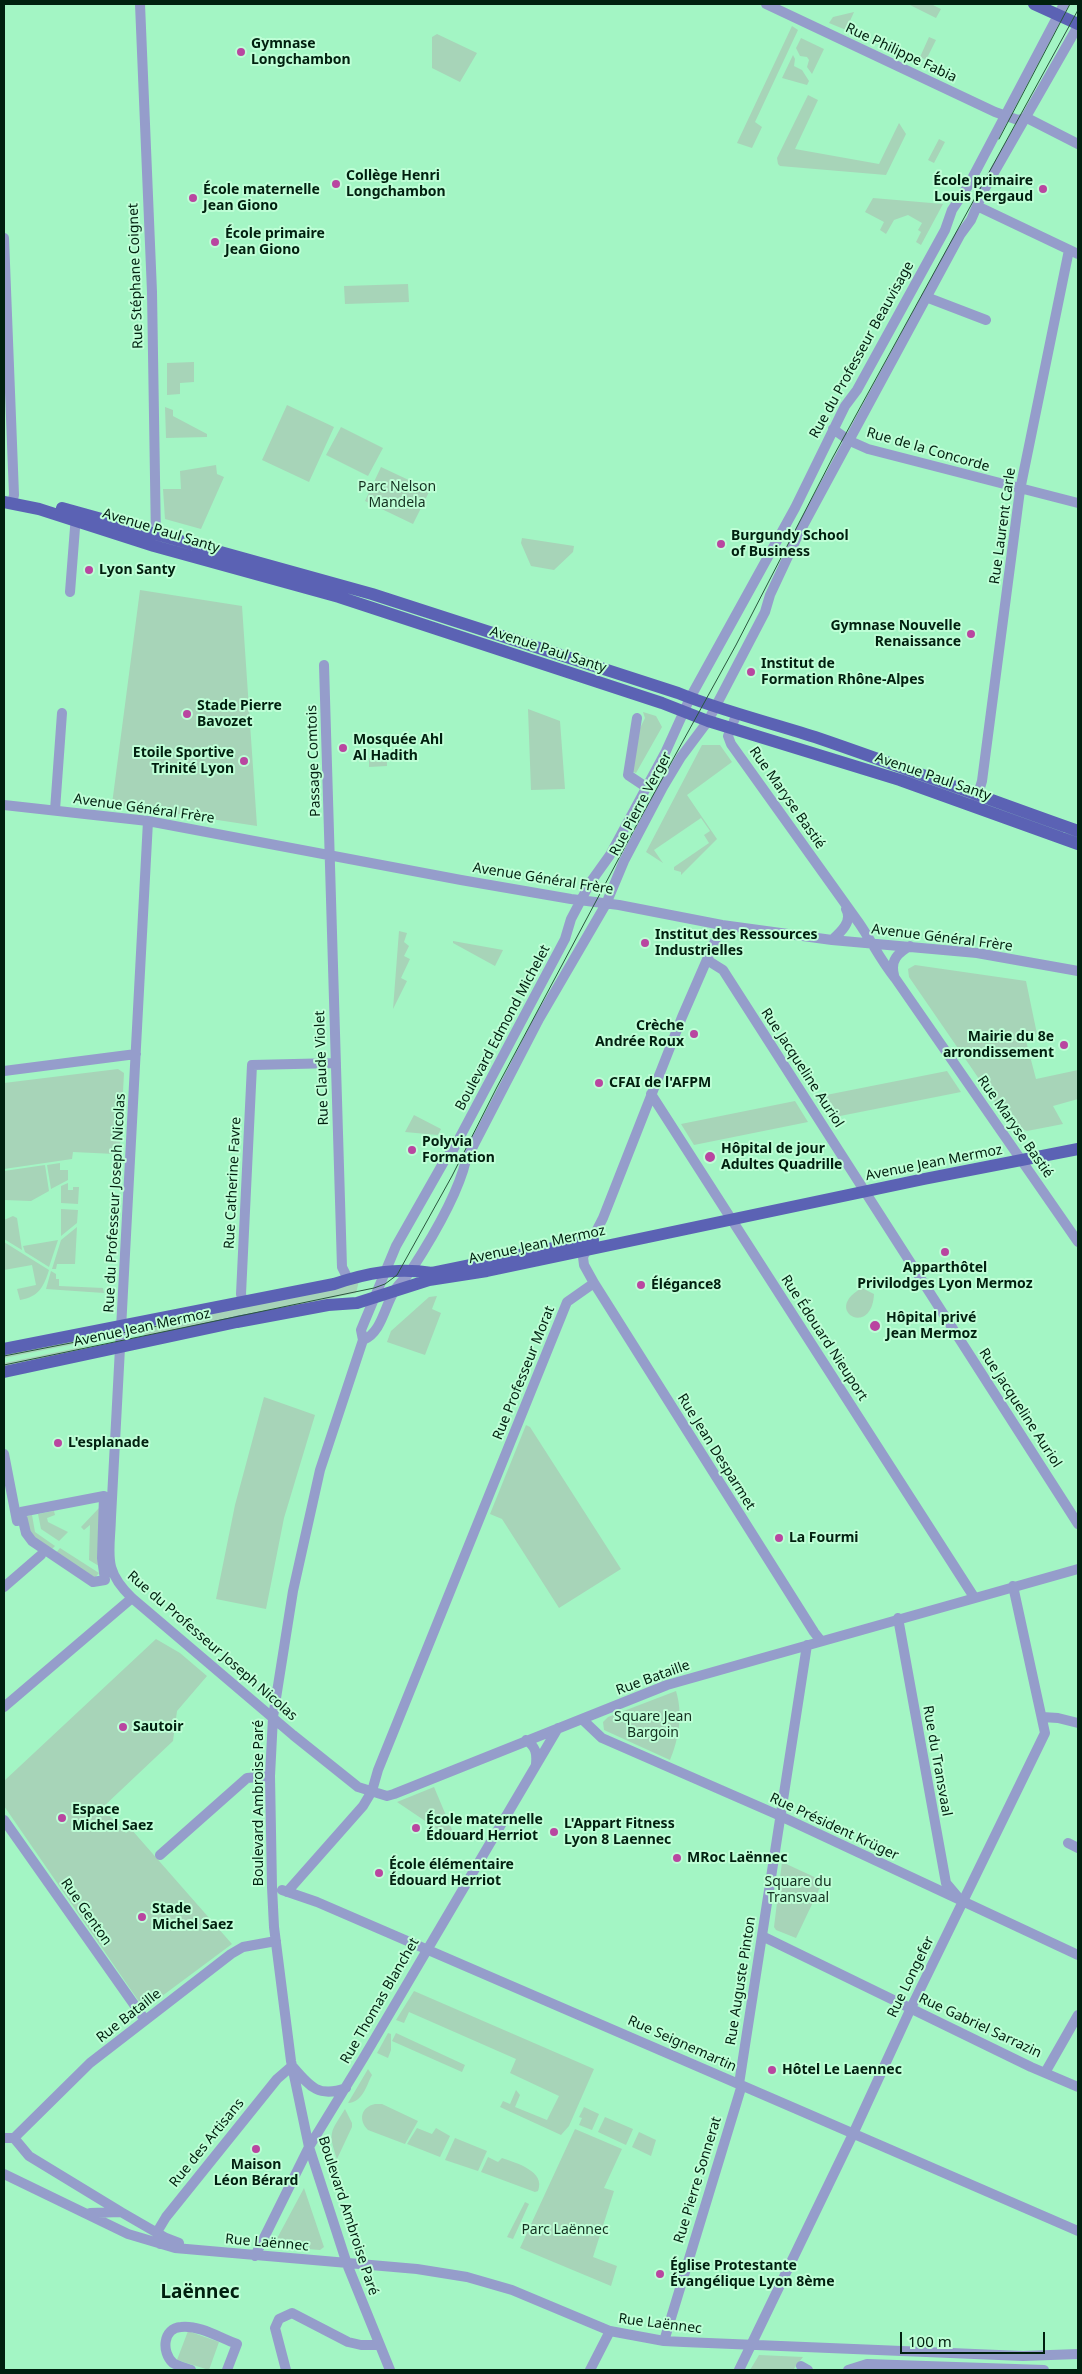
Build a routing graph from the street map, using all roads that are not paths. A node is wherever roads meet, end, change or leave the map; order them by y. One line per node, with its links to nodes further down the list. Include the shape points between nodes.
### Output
1 (140, 4): 20 (street, Rue Stéphane Coignet, via 152,301)
2 (766, 4): 6 (street, Rue Philippe Fabia)
3 (1034, 4): 4 (main road)
4 (1061, 9): 5 (main road); 6 (street, Rue du Professeur Beauvisage)
5 (1078, 25): 7 (street)
6 (1005, 115): 7 (street, Rue Philippe Fabia, via 1018,120); 14 (street, Rue du Professeur Beauvisage, via 952,210 945,230)
7 (1027, 118): 8 (street, Rue Philippe Fabia); 9 (street)
8 (1078, 144)
9 (977, 206): 11 (street); 12 (street)
10 (4, 238): 17 (street)
11 (1074, 252): 16 (street, Rue Laurent Carle)
12 (926, 297): 13 (street); 15 (street)
13 (986, 320)
14 (833, 429): 15 (street, Rue de la Concorde); 25 (street, Rue du Professeur Beauvisage, via 794,508)
15 (850, 441): 16 (street, Rue de la Concorde, via 868,449); 26 (street, via 798,533 764,612)
16 (1020, 490): 18 (street, Rue de la Concorde); 34 (street, Rue Laurent Carle)
17 (8, 498): 19 (main road, Avenue Paul Santy)
18 (1078, 503)
19 (75, 516): 20 (main road, Avenue Paul Santy); 21 (street)
20 (156, 540): 23 (main road, Avenue Paul Santy, via 372,594); 24 (main road, Avenue Paul Santy)
21 (70, 592)
22 (324, 665): 41 (street, Passage Comtois)
23 (602, 668): 24 (main road); 25 (main road, Avenue Paul Santy)
24 (592, 680): 27 (main road, Avenue Paul Santy)
25 (690, 698): 26 (main road, Avenue Paul Santy); 27 (street, Rue du Professeur Beauvisage)
26 (713, 707): 29 (main road, Avenue Paul Santy); 31 (street)
27 (683, 710): 31 (main road, Avenue Paul Santy); 33 (street, Rue Pierre Verger)
28 (62, 713): 37 (street)
29 (737, 714): 32 (street); 34 (main road, Avenue Paul Santy)
30 (637, 718): 33 (street, Rue Pierre Verger, via 628,776)
31 (708, 721): 32 (main road, Avenue Paul Santy); 44 (street, Rue Pierre Verger, via 680,757 663,787 624,861)
32 (731, 727): 36 (main road, Avenue Paul Santy, via 900,780); 42 (street, Rue Maryse Bastié, via 728,736 732,744)
33 (646, 787): 43 (street, Rue Pierre Verger, via 610,855)
34 (978, 794): 36 (street, Rue Laurent Carle); 39 (main road, Avenue Paul Santy)
35 (4, 805): 37 (street, Avenue Général Frère)
36 (974, 808): 40 (main road, Avenue Paul Santy)
37 (55, 810): 38 (street, Avenue Général Frère)
38 (148, 821): 41 (street, Avenue Général Frère); 52 (street, Rue du Professeur Joseph Nicolas)
39 (1078, 832)
40 (1078, 844)
41 (331, 855): 43 (street, Avenue Général Frère); 53 (street, Rue Claude Violet)
42 (839, 894): 46 (street, Rue Maryse Bastié, via 849,914 842,932); 47 (street, Rue Maryse Bastié)
43 (581, 900): 44 (street, Avenue Général Frère); 64 (street, Boulevard Edmond Michelet, via 570,919 561,947 454,1150 446,1158)
44 (606, 904): 45 (street, Avenue Général Frère); 63 (street, Boulevard Edmond Michelet, via 534,1027 466,1160 461,1180)
45 (722, 925): 46 (street, Avenue Général Frère); 49 (street)
46 (832, 940): 47 (street, Avenue Général Frère)
47 (873, 944): 48 (street, Avenue Général Frère); 51 (street, Rue Maryse Bastié, via 879,958)
48 (910, 946): 50 (street, Avenue Général Frère); 51 (street, via 899,952 894,960)
49 (707, 960): 55 (street); 59 (street, Rue Jacqueline Auriol, via 723,970)
50 (1078, 971)
51 (895, 978): 58 (street, Rue Maryse Bastié)
52 (136, 1054): 54 (street); 70 (street, Rue du Professeur Joseph Nicolas)
53 (336, 1063): 65 (street, Rue Claude Violet, via 342,1267); 69 (street, Rue Catherine Favre, via 252,1065)
54 (4, 1071)
55 (651, 1094): 60 (street, Rue Édouard Nieuport); 62 (street, via 603,1218)
56 (1078, 1142): 58 (main road, Avenue Jean Mermoz)
57 (1078, 1149): 58 (main road, Avenue Jean Mermoz)
58 (1020, 1158): 59 (main road, Avenue Jean Mermoz); 61 (street, Rue Maryse Bastié)
59 (862, 1189): 60 (main road, Avenue Jean Mermoz); 77 (street, Rue Jacqueline Auriol)
60 (729, 1216): 62 (main road, Avenue Jean Mermoz); 84 (street, Rue Édouard Nieuport)
61 (1078, 1242)
62 (588, 1245): 63 (main road, Avenue Jean Mermoz, via 432,1273); 66 (street, via 582,1257); 67 (main road, Avenue Jean Mermoz)
63 (412, 1270): 64 (main road, Avenue Jean Mermoz); 67 (street, Boulevard Edmond Michelet)
64 (385, 1271): 65 (main road, Avenue Jean Mermoz); 68 (street, Boulevard Edmond Michelet)
65 (348, 1279): 69 (main road, Avenue Jean Mermoz)
66 (594, 1283): 86 (street, Rue Jean Desparmet); 97 (street, Rue Professeur Morat, via 568,1302)
67 (395, 1290): 68 (main road, Avenue Jean Mermoz); 71 (street, Boulevard Ambroise Paré, via 377,1326)
68 (374, 1298): 71 (street, Boulevard Ambroise Paré, via 361,1330); 72 (main road, Avenue Jean Mermoz, via 237,1322)
69 (243, 1302): 70 (main road, Avenue Jean Mermoz)
70 (123, 1326): 72 (street, Rue du Professeur Joseph Nicolas); 73 (main road, Avenue Jean Mermoz)
71 (363, 1340): 89 (street, Boulevard Ambroise Paré, via 320,1470 307,1522)
72 (122, 1348): 74 (main road, Avenue Jean Mermoz); 80 (street, Rue du Professeur Joseph Nicolas, via 110,1561)
73 (4, 1349)
74 (4, 1372)
75 (4, 1454): 78 (street, via 21,1535)
76 (104, 1496): 76 (street, via 21,1512 26,1533 32,1541 93,1582 105,1580 102,1558)
77 (1078, 1524)
78 (42, 1555): 80 (street, via 90,1586 96,1588); 82 (street)
79 (1078, 1569): 81 (street, Rue Bataille)
80 (117, 1583): 83 (street, Rue du Professeur Joseph Nicolas)
81 (1013, 1586): 84 (street, Rue Bataille); 90 (street, Rue Longefer)
82 (4, 1587)
83 (132, 1598): 88 (street); 89 (street, Rue du Professeur Joseph Nicolas)
84 (974, 1598): 85 (street, Rue Bataille)
85 (898, 1618): 86 (street, Rue Bataille); 105 (street, Rue du Transvaal, via 946,1883)
86 (819, 1638): 87 (street, Rue Bataille)
87 (807, 1645): 91 (street, Rue Bataille, via 667,1685); 98 (street, Rue Auguste Pinton)
88 (4, 1707)
89 (273, 1717): 96 (street, Boulevard Ambroise Paré); 97 (street, Rue du Professeur Joseph Nicolas, via 358,1787)
90 (1042, 1717): 92 (street); 105 (street, Rue Longefer, via 1046,1733)
91 (582, 1719): 93 (street, Rue Bataille); 98 (street, Rue Président Krüger, via 602,1738)
92 (1078, 1723)
93 (558, 1728): 94 (street, Rue Bataille); 95 (street, Rue Thomas Blanchet)
94 (526, 1740): 95 (street, via 537,1753); 97 (street, Rue Bataille, via 394,1794 387,1796)
95 (536, 1764): 108 (street, Rue Thomas Blanchet)
96 (270, 1776): 102 (street, via 247,1778); 103 (street, Boulevard Ambroise Paré)
97 (372, 1791): 104 (street, via 364,1806)
98 (781, 1816): 105 (street, Rue Président Krüger); 106 (street, Rue Auguste Pinton)
99 (4, 1820): 112 (street, Rue Genton)
100 (1068, 1843): 101 (street)
101 (1078, 1848)
102 (160, 1855)
103 (272, 1888): 104 (street, Rue Seignemartin); 107 (street, Boulevard Ambroise Paré)
104 (287, 1892): 108 (street, Rue Seignemartin)
105 (964, 1901): 109 (street, Rue Président Krüger); 110 (street, Rue Longefer)
106 (762, 1936): 110 (street, Rue Gabriel Sarrazin); 115 (street, Rue Auguste Pinton)
107 (276, 1941): 112 (street, Rue Bataille, via 243,1947 230,1954); 113 (street, Boulevard Ambroise Paré)
108 (427, 1949): 115 (street, Rue Seignemartin); 117 (street, Rue Thomas Blanchet)
109 (1078, 1955)
110 (911, 2008): 114 (street, Rue Gabriel Sarrazin); 118 (street, Rue Longefer)
111 (1078, 2015): 114 (street)
112 (145, 2020): 119 (street, Rue Bataille, via 90,2063)
113 (292, 2066): 117 (street, via 314,2089 332,2093); 120 (street, Boulevard Ambroise Paré); 126 (street, Rue des Artisans, via 260,2099 166,2216)
114 (1046, 2072): 116 (street, Rue Gabriel Sarrazin)
115 (739, 2084): 118 (street, Rue Seignemartin); 132 (street, Rue Pierre Sonnerat)
116 (1078, 2087)
117 (346, 2088): 120 (street, Rue Thomas Blanchet)
118 (853, 2134): 125 (street, Rue Seignemartin); 134 (street, Rue Longefer)
119 (9, 2138): 122 (street, Rue Laënnec, via 29,2156)
120 (309, 2146): 129 (street, Rue Thomas Blanchet); 130 (street, Boulevard Ambroise Paré)
121 (4, 2174): 124 (street, Rue Laënnec)
122 (109, 2204): 123 (street, Rue Laënnec); 124 (street)
123 (122, 2212): 124 (street, via 111,2211); 126 (street, Rue Laënnec)
124 (100, 2217): 127 (street, Rue Laënnec, via 130,2234)
125 (1078, 2231)
126 (157, 2232): 127 (street); 128 (street, Rue Laënnec)
127 (160, 2244): 128 (street, Rue Laënnec)
128 (191, 2248): 129 (street, Rue Laënnec)
129 (255, 2256): 130 (street, Rue Laënnec)
130 (346, 2264): 131 (street, Rue Laënnec, via 417,2269 467,2277 512,2290); 133 (street, Boulevard Ambroise Paré)
131 (610, 2331): 132 (street, Rue Laënnec); 142 (street)
132 (664, 2341): 134 (street, Rue Laënnec)
133 (379, 2345): 140 (street, via 361,2346 348,2342 292,2313 279,2319 275,2328); 141 (street, Boulevard Ambroise Paré)
134 (752, 2345): 135 (street, Rue Laënnec, via 1024,2356); 143 (street, Rue Longefer)
135 (1078, 2354)
136 (879, 2367): 137 (street); 144 (street, via 859,2366)
137 (914, 2368): 145 (street)
138 (191, 2370): 139 (street, via 175,2364 166,2352 168,2334 179,2327 194,2328 237,2344)
139 (227, 2370)
140 (286, 2370)
141 (390, 2370)
142 (590, 2370)
143 (740, 2370)
144 (848, 2370)
145 (1044, 2370)

